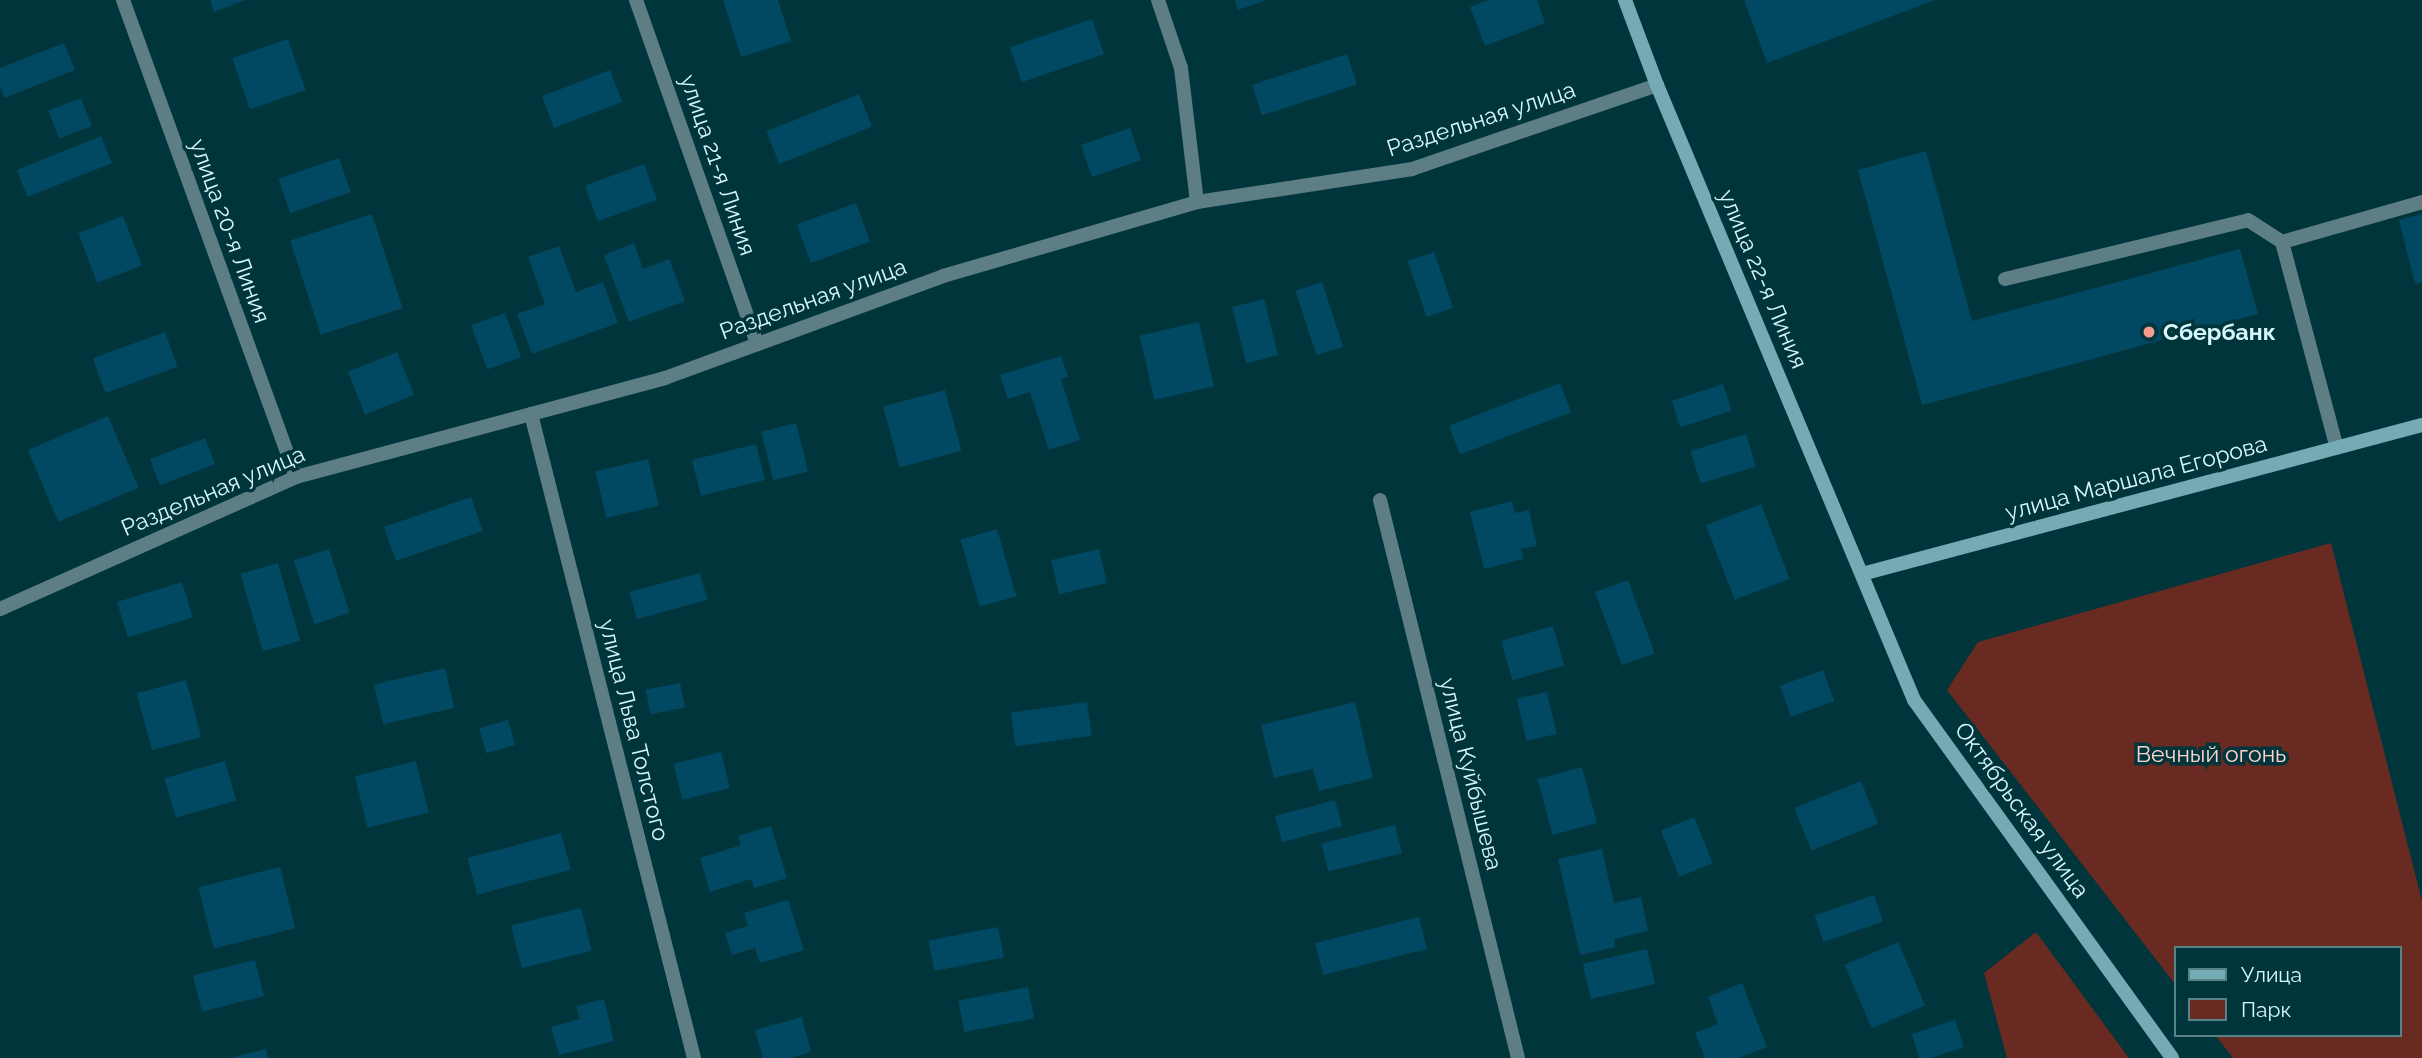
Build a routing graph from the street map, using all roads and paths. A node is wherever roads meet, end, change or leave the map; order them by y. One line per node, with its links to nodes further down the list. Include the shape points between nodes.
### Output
1 (122, 0): 14 (street, улица 20-я Линия)
2 (636, 0): 10 (street, улица 21-я Линия)
3 (1158, 0): 6 (street, via 1181,68)
4 (1625, 0): 5 (main road, улица 22-я Линия)
5 (1657, 85): 6 (street, Раздельная улица, via 1412,169); 16 (main road, улица 22-я Линия)
6 (1197, 202): 10 (street, Раздельная улица, via 943,276)
7 (2422, 202): 8 (street)
8 (2282, 242): 9 (street, via 2248,220); 13 (street)
9 (2005, 279)
10 (757, 344): 11 (street, Раздельная улица, via 665,378)
11 (531, 414): 14 (street, Раздельная улица); 18 (street, улица Льва Толстого)
12 (2422, 425): 13 (main road, улица Маршала Егорова)
13 (2337, 448): 16 (main road, улица Маршала Егорова)
14 (296, 477): 17 (street, Раздельная улица)
15 (1380, 500): 19 (street, улица Куйбышева)
16 (1862, 574): 20 (main road, Октябрьская улица, via 1914,700)
17 (0, 608)
18 (694, 1058)
19 (1518, 1058)
20 (2172, 1058)

